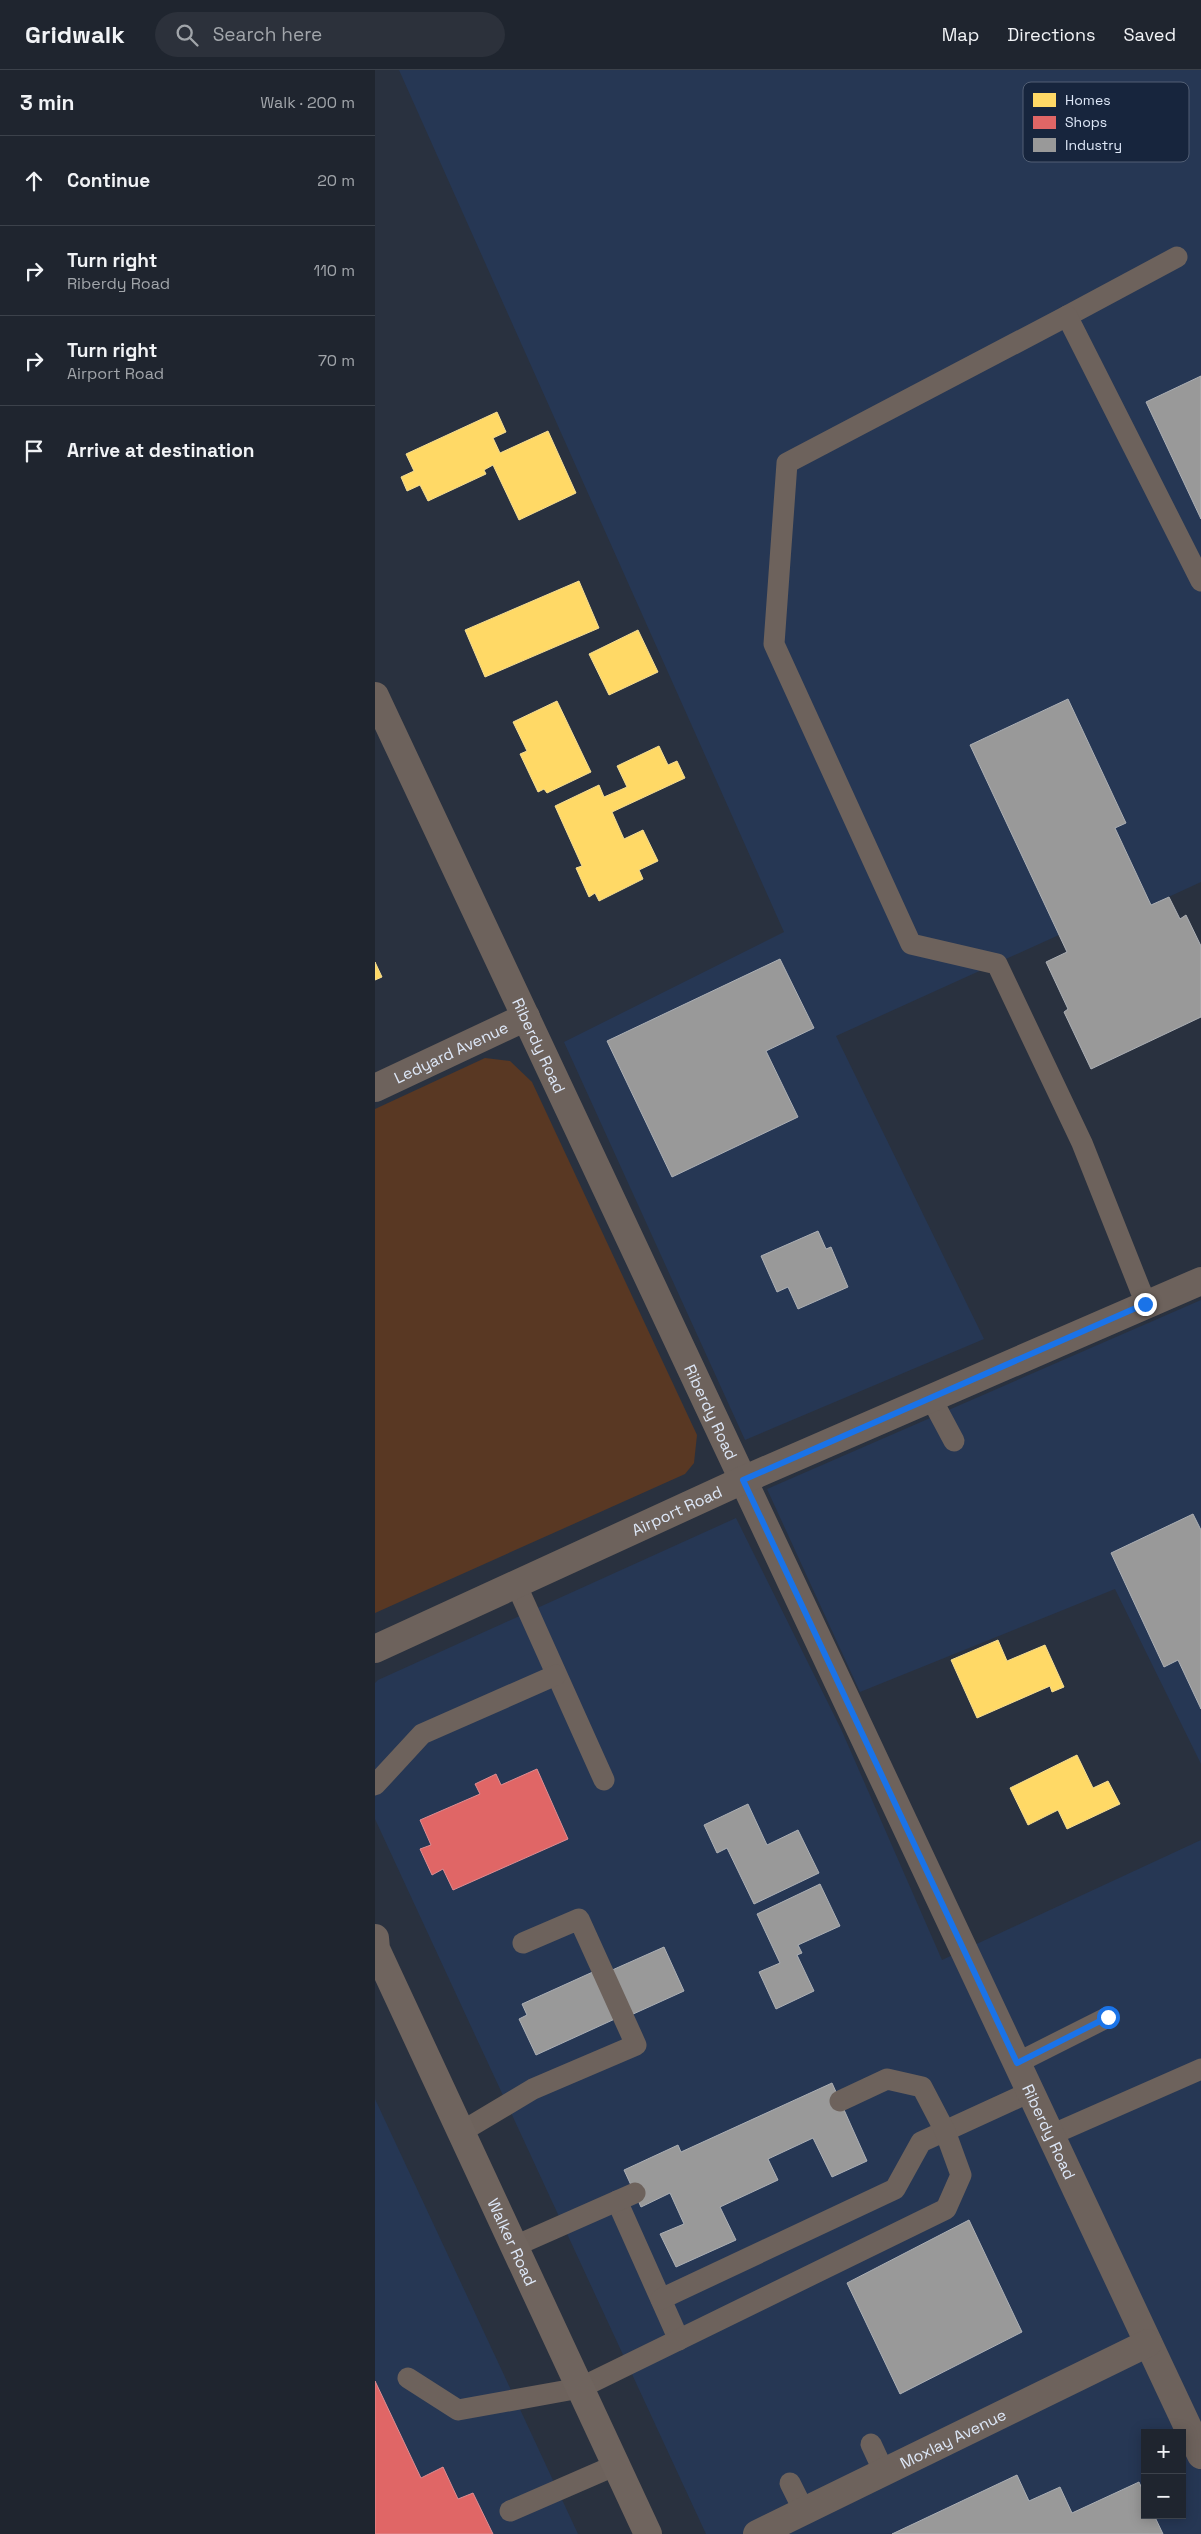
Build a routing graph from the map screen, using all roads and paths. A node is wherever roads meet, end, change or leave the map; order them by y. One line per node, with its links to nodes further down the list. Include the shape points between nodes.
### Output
1 (1177, 256): 2 (lane)
2 (1067, 316): 3 (lane); 8 (lane, via 787,463 774,644 911,944 997,964 1082,1144)
3 (1201, 581)
4 (375, 696): 5 (street, Riberdy Road)
5 (526, 1017): 6 (street, Ledyard Avenue); 11 (street, Riberdy Road)
6 (375, 1088)
7 (1201, 1281): 8 (street, Airport Road)
8 (1145, 1304): 9 (street, Airport Road)
9 (931, 1398): 10 (lane); 11 (street, Airport Road)
10 (954, 1441)
11 (743, 1480): 12 (street, Airport Road); 21 (street, Riberdy Road)
12 (516, 1584): 13 (street, Airport Road); 14 (lane)
13 (375, 1649)
14 (555, 1676): 15 (lane); 16 (lane, via 422,1734)
15 (604, 1780)
16 (375, 1785)
17 (375, 1938): 19 (main road, Walker Road)
18 (523, 1942): 26 (lane, via 579,1919 636,2045 533,2089)
19 (375, 1948): 26 (main road, Walker Road)
20 (1108, 2017): 21 (lane)
21 (1017, 2063): 23 (street, Riberdy Road)
22 (1201, 2069): 27 (lane)
23 (1030, 2092): 25 (lane); 27 (street, Riberdy Road)
24 (839, 2101): 25 (lane, via 887,2079 922,2087)
25 (945, 2131): 29 (lane, via 921,2142 895,2189); 30 (lane, via 961,2175 946,2209)
26 (461, 2132): 28 (main road, Walker Road)
27 (1051, 2135): 31 (street, Riberdy Road)
28 (515, 2246): 29 (lane, via 626,2197); 33 (main road, Walker Road)
29 (661, 2299): 30 (lane)
30 (679, 2340): 33 (lane)
31 (1149, 2343): 35 (street, Riberdy Road); 37 (street, Moxlay Avenue)
32 (408, 2378): 33 (lane, via 458,2410)
33 (580, 2388): 36 (main road, Walker Road)
34 (871, 2444): 37 (lane)
35 (1201, 2455)
36 (616, 2465): 39 (lane); 41 (main road, Walker Road)
37 (884, 2472): 40 (street, Moxlay Avenue)
38 (790, 2483): 40 (lane)
39 (510, 2511)
40 (804, 2511): 42 (street, Moxlay Avenue)
41 (649, 2534)
42 (757, 2534)

